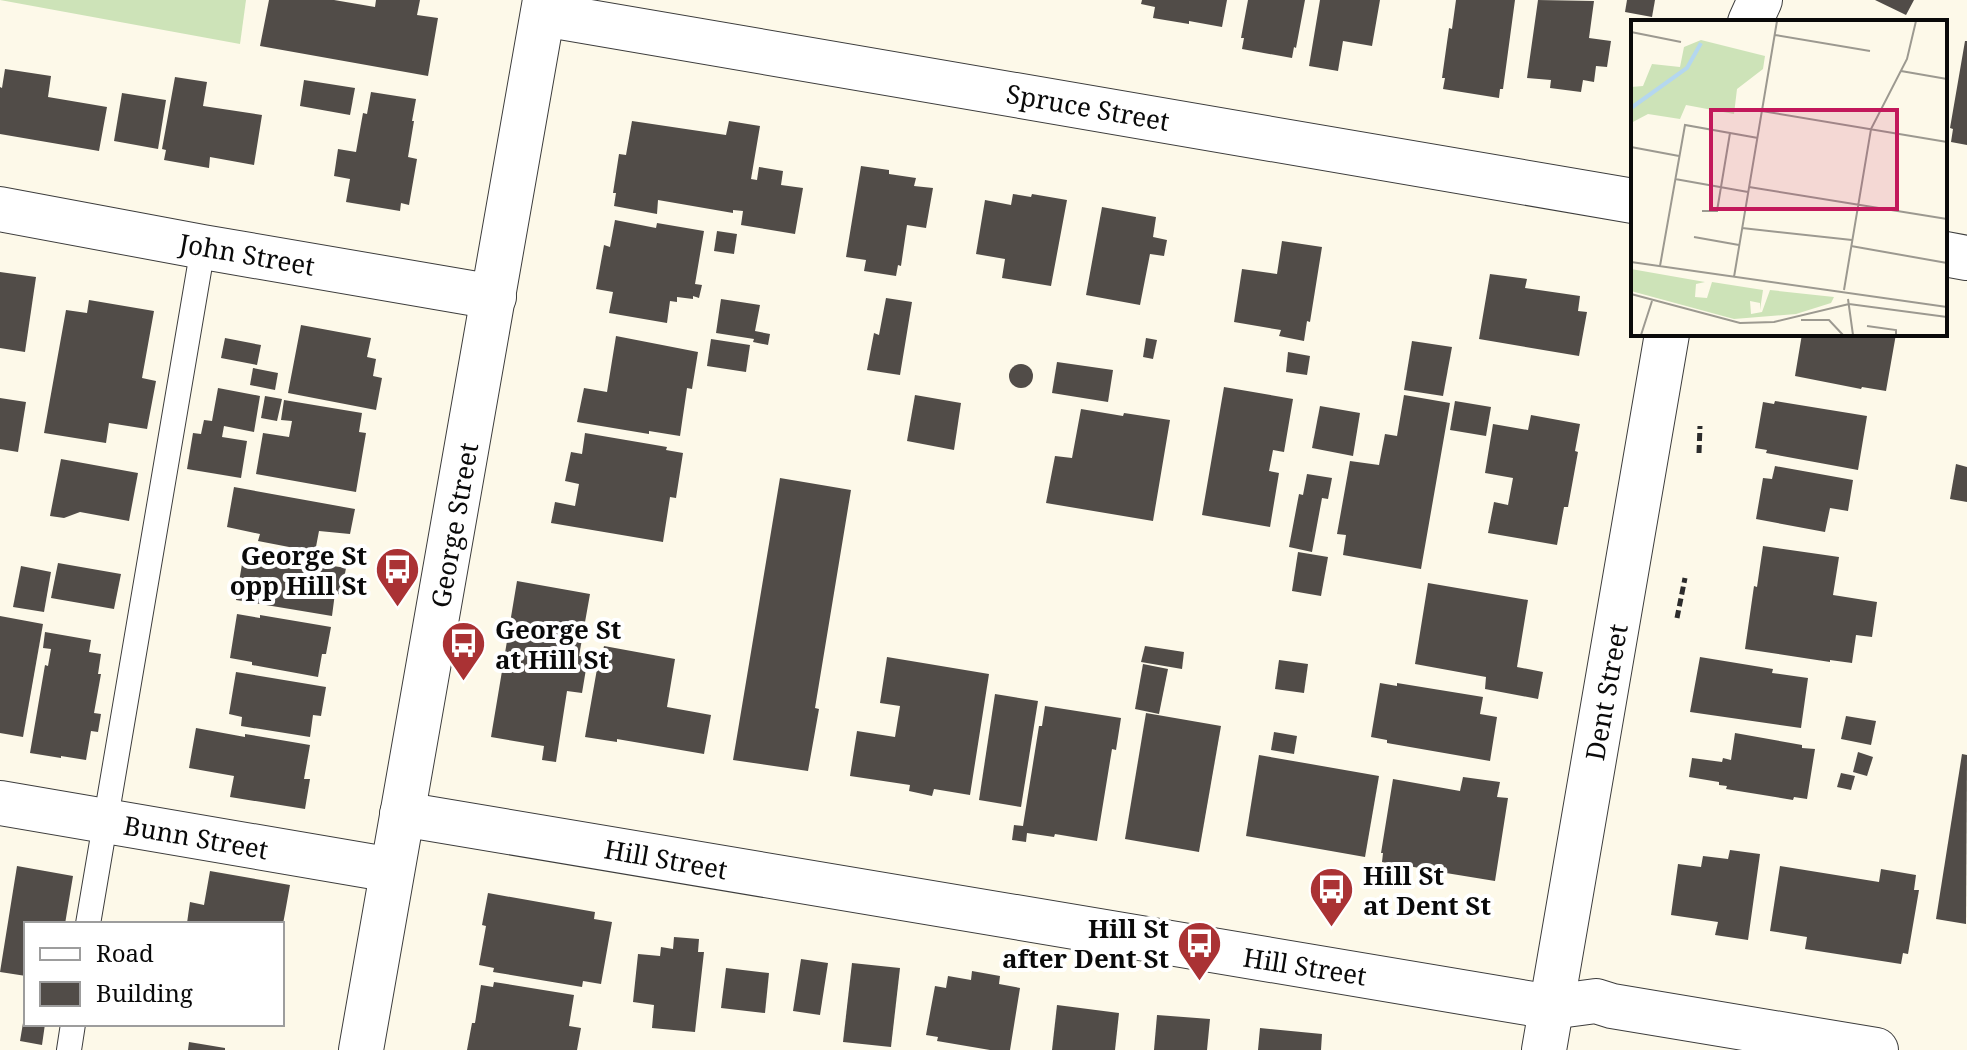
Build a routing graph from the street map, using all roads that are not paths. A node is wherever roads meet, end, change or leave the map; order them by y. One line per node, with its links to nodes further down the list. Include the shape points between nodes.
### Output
1 (1760, 0): 3 (street)
2 (544, 7): 4 (street, Spruce Street); 9 (street, George Street)
3 (1751, 20)
4 (1631, 201)
5 (0, 209): 6 (street, John Street)
6 (203, 247): 9 (street, John Street); 13 (lane)
7 (1947, 254): 8 (street)
8 (1967, 258)
9 (494, 297): 12 (street, George Street)
10 (1667, 336): 16 (street, Dent Street)
11 (0, 803): 13 (street, Bunn Street)
12 (402, 814): 14 (street, George Street); 16 (street, Hill Street)
13 (104, 822): 14 (street, Bunn Street); 15 (lane)
14 (392, 870): 19 (street, George Street)
15 (88, 922)
16 (1551, 1007): 20 (street, Dent Street); 21 (street, Hill Street, via 1596,1001)
17 (73, 1026): 18 (lane)
18 (69, 1050)
19 (361, 1050)
20 (1544, 1050)
21 (1876, 1050)

